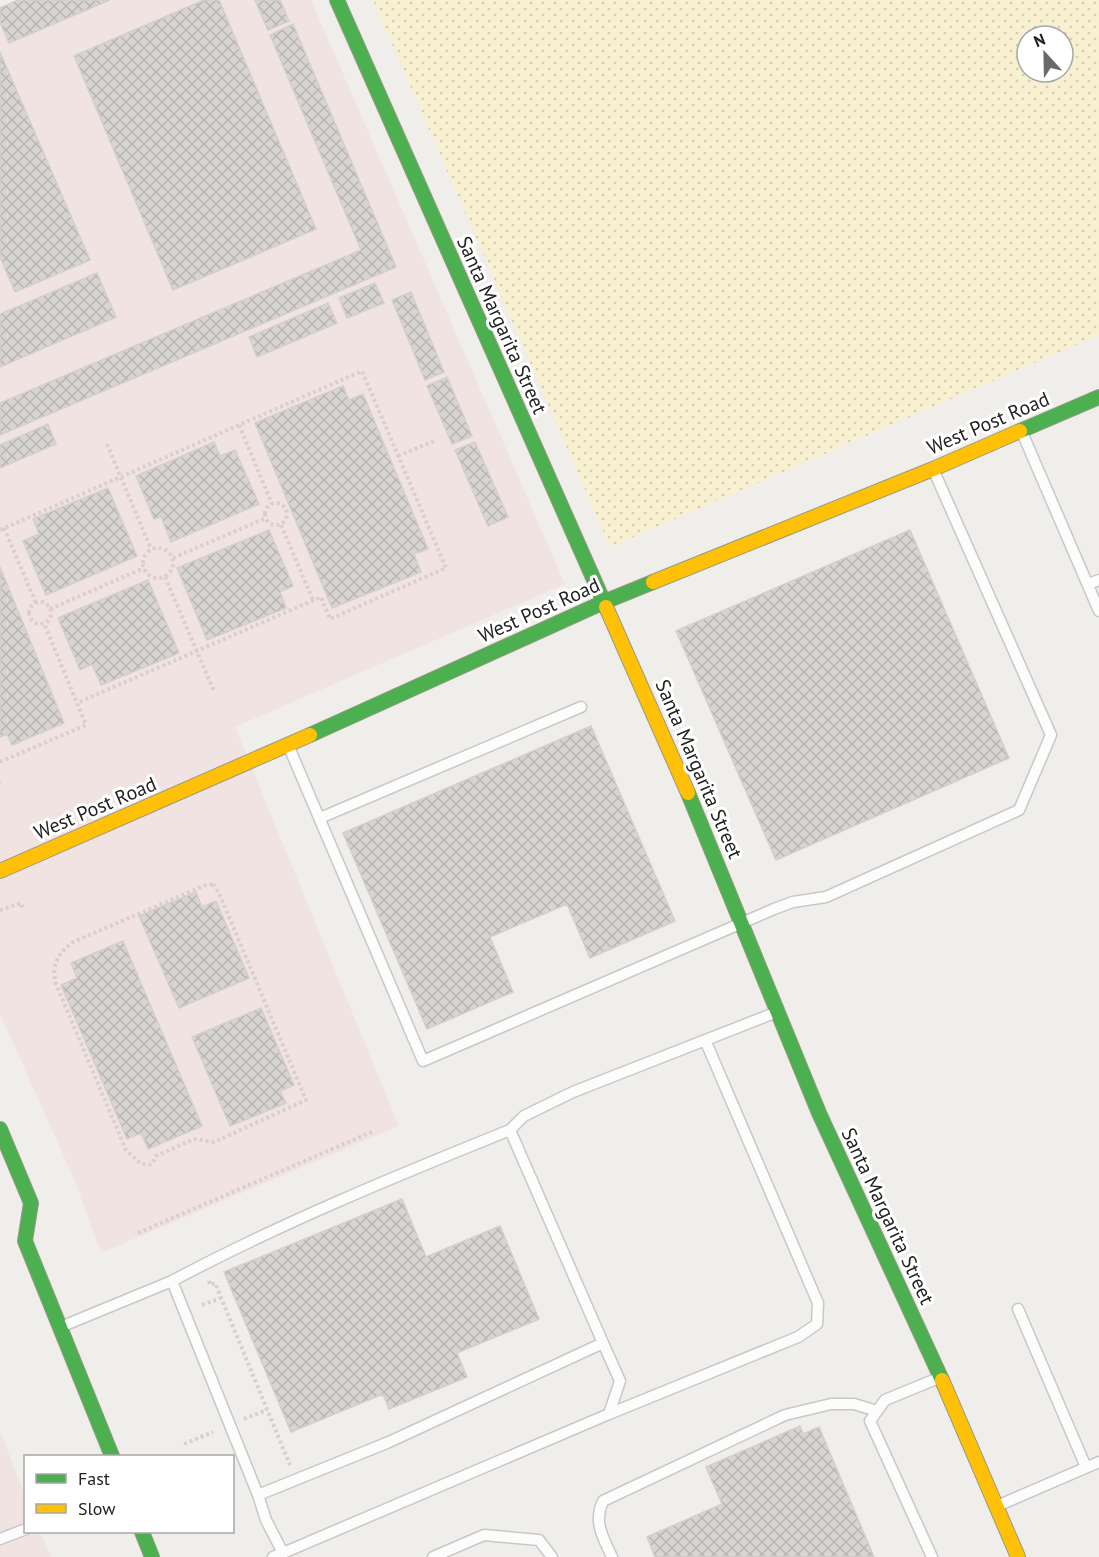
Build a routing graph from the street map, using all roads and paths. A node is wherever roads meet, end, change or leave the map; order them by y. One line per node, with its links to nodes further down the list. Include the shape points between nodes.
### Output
1 (337, 0): 21 (street, Santa Margarita Street)
2 (1099, 397): 4 (street, West Post Road)
3 (239, 425): 7 (path, via 362,371); 9 (path); 10 (path)
4 (1021, 430): 8 (street, West Post Road); 19 (lane)
5 (434, 441): 7 (path)
6 (107, 444): 9 (path)
7 (398, 456): 20 (path, via 447,568 330,619 321,597)
8 (933, 469): 21 (street, West Post Road); 36 (lane, via 1051,735 1019,810 826,897 793,902)
9 (121, 477): 13 (path); 14 (path)
10 (272, 504): 11 (path); 12 (path, via 278,503 286,510 287,516)
11 (266, 518): 12 (path); 15 (path)
12 (280, 525): 20 (path)
13 (2, 529): 22 (path)
14 (151, 549): 15 (path, via 168,550); 16 (path, via 143,561)
15 (173, 558): 17 (path, via 174,566)
16 (144, 568): 17 (path, via 155,578); 23 (path)
17 (165, 576): 26 (path)
18 (1099, 580): 19 (lane)
19 (1088, 584): 24 (lane)
20 (313, 600): 26 (path)
21 (604, 602): 30 (street, West Post Road); 36 (street, Santa Margarita Street)
22 (36, 603): 23 (path); 25 (path, via 31,607 30,618)
23 (50, 609): 25 (path, via 49,620)
24 (1099, 611)
25 (44, 623): 28 (path)
26 (196, 651): 27 (path); 28 (path)
27 (214, 691)
28 (77, 703): 31 (path, via 86,725)
29 (581, 707): 32 (lane)
30 (288, 744): 32 (lane); 33 (street, West Post Road)
31 (0, 762)
32 (320, 818): 36 (lane, via 423,1061)
33 (0, 870)
34 (23, 908): 35 (path, via 21,903)
35 (0, 910)
36 (742, 923): 38 (street, Santa Margarita Street)
37 (59, 955): 37 (path, via 73,942 213,884 306,1100 214,1143 194,1139 156,1156 152,1164 140,1163 126,1150 56,984)
38 (778, 1012): 39 (lane); 53 (street, Santa Margarita Street, via 819,1113)
39 (705, 1040): 41 (lane, via 573,1092 524,1116); 56 (lane, via 818,1304 817,1324 798,1337)
40 (0, 1129): 45 (street, via 31,1203)
41 (510, 1130): 47 (lane, via 384,1181); 52 (lane)
42 (374, 1131): 43 (path)
43 (138, 1233)
44 (8, 1236): 45 (street)
45 (25, 1241): 51 (street)
46 (208, 1278): 48 (path, via 210,1285 215,1283)
47 (172, 1281): 51 (lane); 64 (lane)
48 (221, 1298): 49 (path); 54 (path)
49 (193, 1309)
50 (1018, 1309): 62 (lane)
51 (60, 1327): 60 (street)
52 (603, 1343): 56 (lane, via 620,1381); 63 (lane, via 389,1442)
53 (941, 1377): 55 (lane, via 885,1400); 65 (street, Santa Margarita Street)
54 (267, 1410): 57 (path); 63 (path)
55 (877, 1412): 73 (lane, via 854,1404 831,1404 785,1415 603,1502 597,1513); 74 (lane, via 870,1421)
56 (609, 1414): 69 (lane)
57 (238, 1421)
58 (213, 1432): 59 (path)
59 (184, 1444)
60 (112, 1455)
61 (1099, 1461): 62 (lane)
62 (1086, 1467): 65 (lane)
63 (296, 1479): 64 (lane)
64 (258, 1495): 69 (lane)
65 (996, 1506): 75 (street, Santa Margarita Street)
66 (24, 1530): 68 (lane)
67 (142, 1533): 70 (street)
68 (0, 1539)
69 (278, 1555)
70 (152, 1557)
71 (434, 1557): 72 (lane, via 484,1535 539,1540)
72 (552, 1557)
73 (612, 1557)
74 (932, 1557)
75 (1018, 1557)

